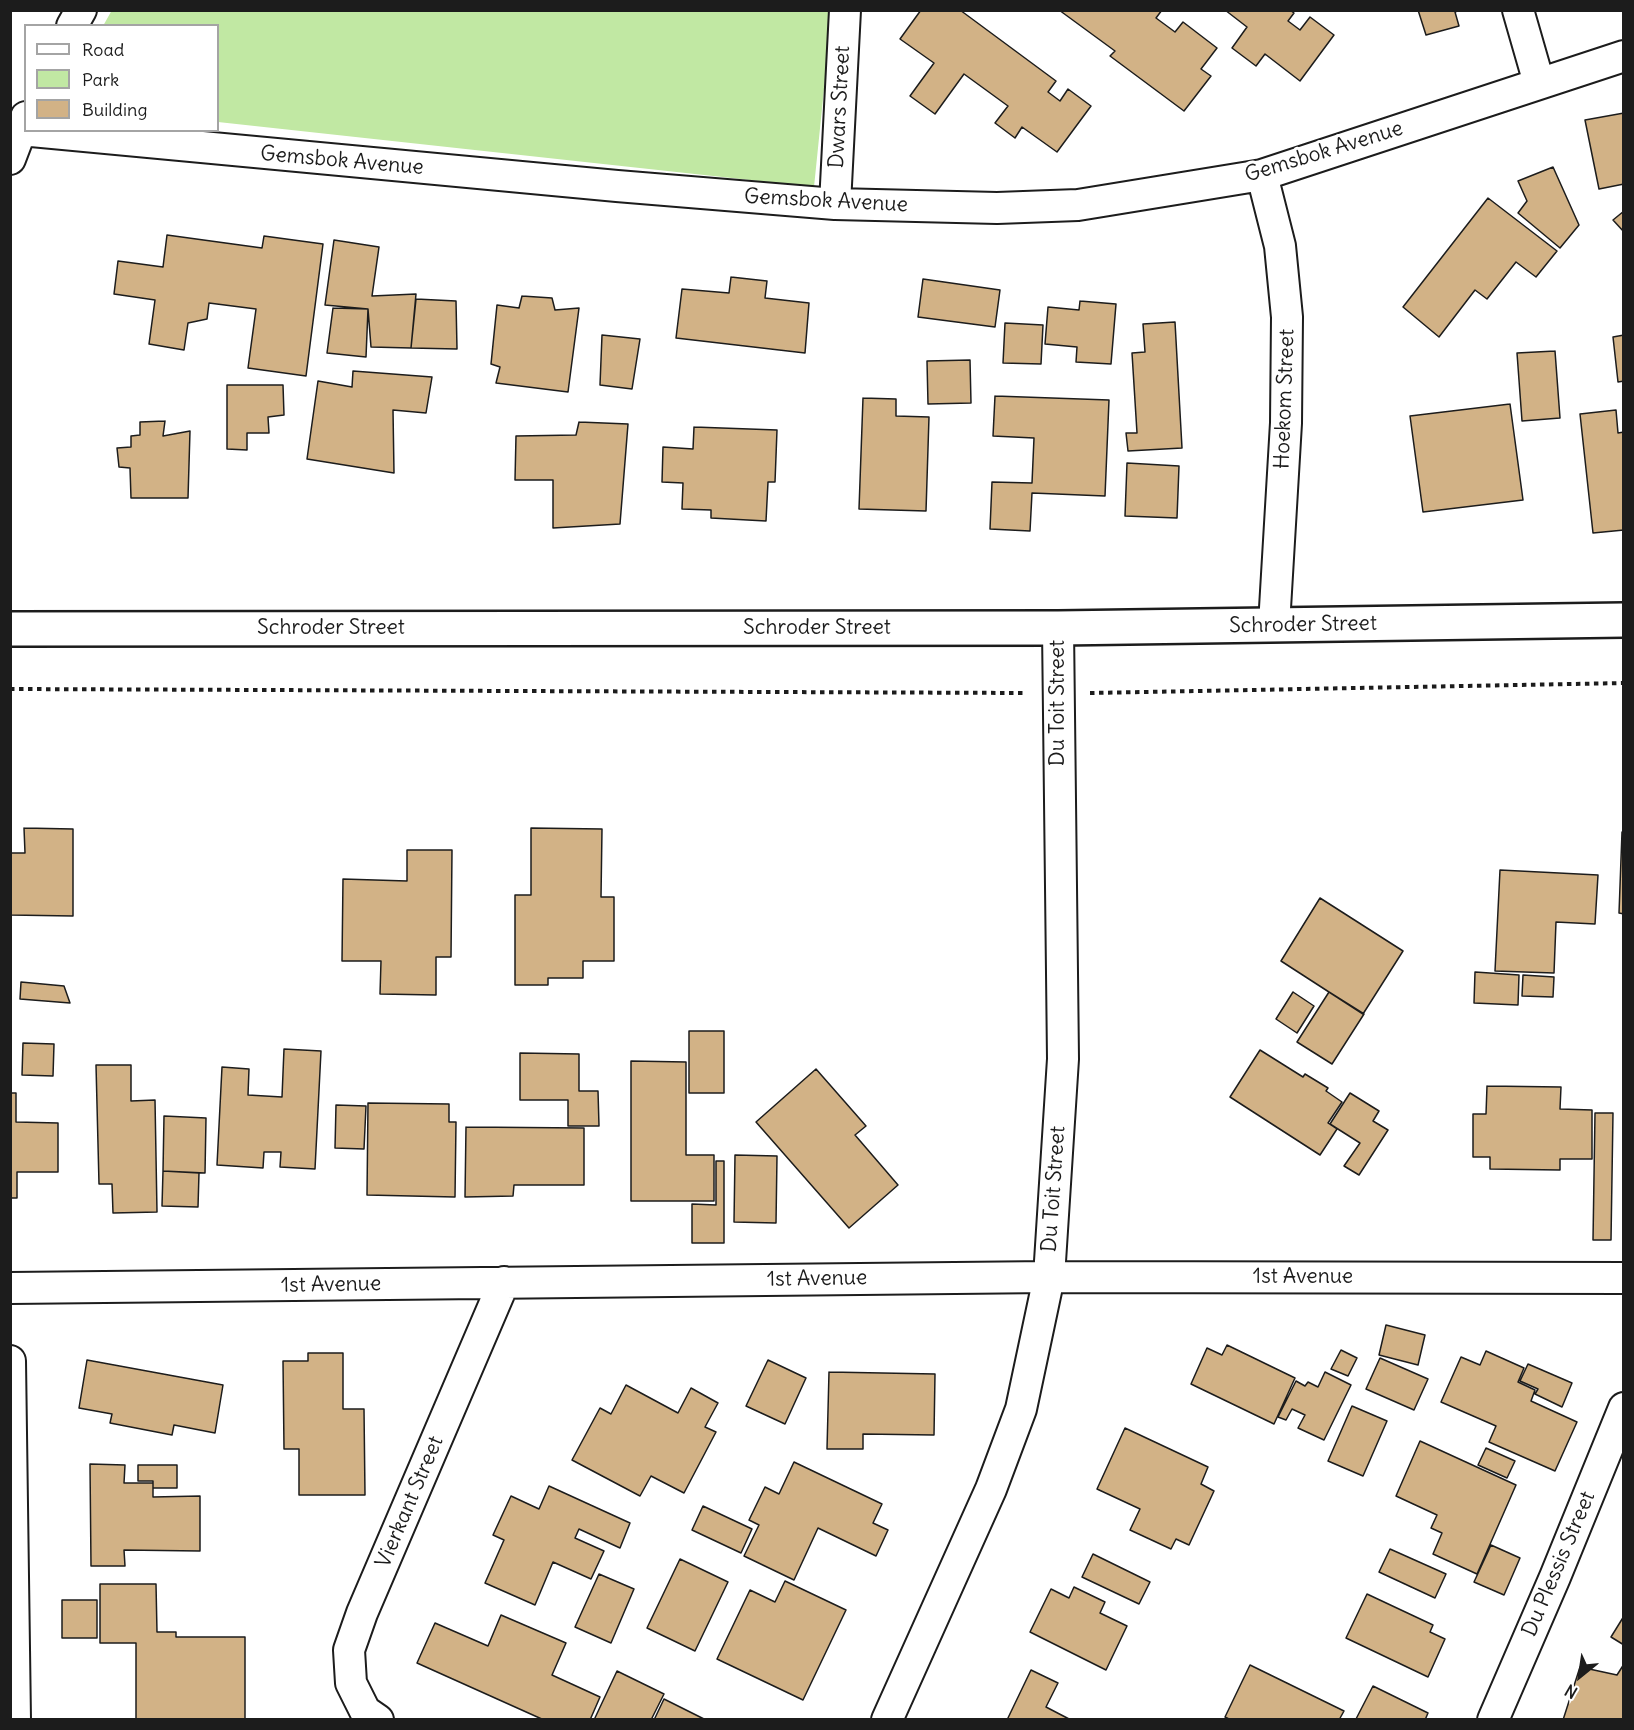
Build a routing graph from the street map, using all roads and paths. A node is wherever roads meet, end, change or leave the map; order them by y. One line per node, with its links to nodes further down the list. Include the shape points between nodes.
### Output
1 (81, 10): 4 (street)
2 (845, 10): 11 (street, Dwars Street)
3 (1518, 10): 6 (street)
4 (73, 24)
5 (1623, 56): 6 (street, Gemsbok Avenue)
6 (1539, 83): 10 (street, Gemsbok Avenue)
7 (18, 125): 9 (street)
8 (86, 132): 11 (street, Gemsbok Avenue, via 570,182)
9 (10, 159)
10 (1262, 175): 11 (street, Gemsbok Avenue, via 1078,205 997,208); 13 (street, Hoekom Street, via 1280,246 1287,317 1286,423)
11 (835, 204)
12 (1623, 620): 13 (highway, Schroder Street)
13 (1275, 625): 14 (highway, Schroder Street)
14 (1058, 628): 15 (highway, Schroder Street); 18 (street, Du Toit Street)
15 (10, 629)
16 (1623, 683): 18 (path)
17 (10, 689): 18 (path)
18 (1058, 694): 19 (street, Du Toit Street, via 1063,1059)
19 (1049, 1276): 20 (street, 1st Avenue); 21 (street, 1st Avenue); 27 (street, Du Toit Street, via 1021,1408 991,1489)
20 (1623, 1278)
21 (504, 1282): 22 (street, 1st Avenue); 26 (street, Vierkant Street, via 349,1650 351,1683 365,1711)
22 (10, 1288)
23 (10, 1361): 25 (street)
24 (1623, 1408): 28 (street, Du Plessis Street)
25 (15, 1719)
26 (378, 1719)
27 (887, 1719)
28 (1494, 1719)

